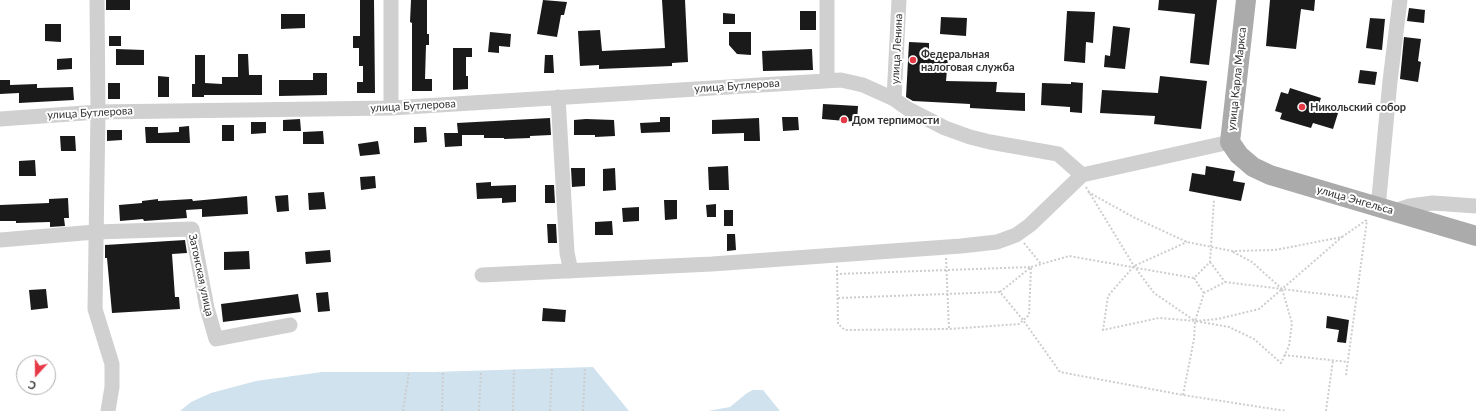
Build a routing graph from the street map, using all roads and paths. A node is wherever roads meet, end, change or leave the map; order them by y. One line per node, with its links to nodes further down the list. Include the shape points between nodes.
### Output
1 (97, 0): 11 (street)
2 (391, 0): 10 (street)
3 (827, 0): 7 (street)
4 (899, 0): 9 (street, улица Ленина)
5 (1246, 0): 13 (main road, улица Карла Маркса)
6 (1400, 0): 18 (street, via 1390,81)
7 (826, 80): 8 (street, улица Бутлерова); 9 (street, улица Бутлерова, via 852,82)
8 (558, 97): 10 (street, улица Бутлерова); 34 (street, via 567,253)
9 (894, 99): 14 (street, улица Бутлерова, via 925,118 970,137 1058,154)
10 (391, 108): 11 (street, улица Бутлерова)
11 (98, 112): 12 (street, улица Бутлерова); 19 (street)
12 (0, 119)
13 (1235, 148): 14 (street); 18 (main road, улица Энгельса, via 1253,168 1270,175)
14 (1082, 175): 15 (path); 20 (street, via 1030,225)
15 (1087, 191): 24 (path, via 1135,218); 31 (path)
16 (1214, 199): 26 (path)
17 (1476, 206): 18 (street, via 1433,203)
18 (1386, 209): 21 (main road, улица Энгельса)
19 (96, 232): 23 (street, Затонская улица); 47 (street, Затонская улица, via 192,229 207,308 216,339); 60 (street, via 95,309 112,364)
20 (1016, 235): 25 (street, via 997,242); 30 (path)
21 (1476, 236)
22 (1342, 237): 27 (path, via 1275,250); 39 (path); 44 (path, via 1367,220)
23 (0, 240)
24 (1187, 242): 26 (path); 31 (path)
25 (945, 247): 28 (street); 33 (path)
26 (1211, 247): 27 (path); 29 (path)
27 (1232, 251): 39 (path, via 1252,262)
28 (837, 255): 34 (street); 35 (path)
29 (1210, 262): 37 (path); 38 (path)
30 (1041, 264): 31 (path, via 1069,256); 32 (path)
31 (1134, 266): 37 (path); 46 (path, via 1154,293); 46 (path, via 1108,296 1103,330 1159,318)
32 (1031, 267): 33 (path); 40 (path); 45 (path, via 1029,315)
33 (947, 270): 35 (path); 41 (path)
34 (571, 271): 36 (street)
35 (837, 274): 43 (path)
36 (482, 275)
37 (1194, 278): 42 (path)
38 (1225, 282): 39 (path); 42 (path)
39 (1282, 289): 44 (path); 46 (path, via 1259,309 1218,319); 49 (path, via 1292,322 1289,346)
40 (1000, 292): 41 (path); 45 (path)
41 (947, 293): 43 (path); 48 (path)
42 (1204, 293): 46 (path)
43 (838, 298): 48 (path, via 838,324 845,330)
44 (1356, 298): 51 (path)
45 (1023, 320): 48 (path, via 1019,324); 59 (path, via 1060,372)
46 (1196, 321): 49 (path, via 1229,327 1254,339 1281,363); 59 (path)
47 (290, 325)
48 (949, 329)
49 (1284, 355): 50 (path)
50 (1333, 360): 51 (path); 68 (path)
51 (1348, 362): 58 (path)
52 (584, 367): 66 (path)
53 (552, 368): 65 (path)
54 (514, 370): 64 (path)
55 (481, 371): 63 (path)
56 (409, 372): 61 (path)
57 (443, 372): 62 (path)
58 (1346, 375)
59 (1183, 395): 67 (path)
60 (108, 411)
61 (403, 411)
62 (442, 411)
63 (479, 411)
64 (513, 411)
65 (550, 411)
66 (583, 411)
67 (1286, 411)
68 (1326, 411)

